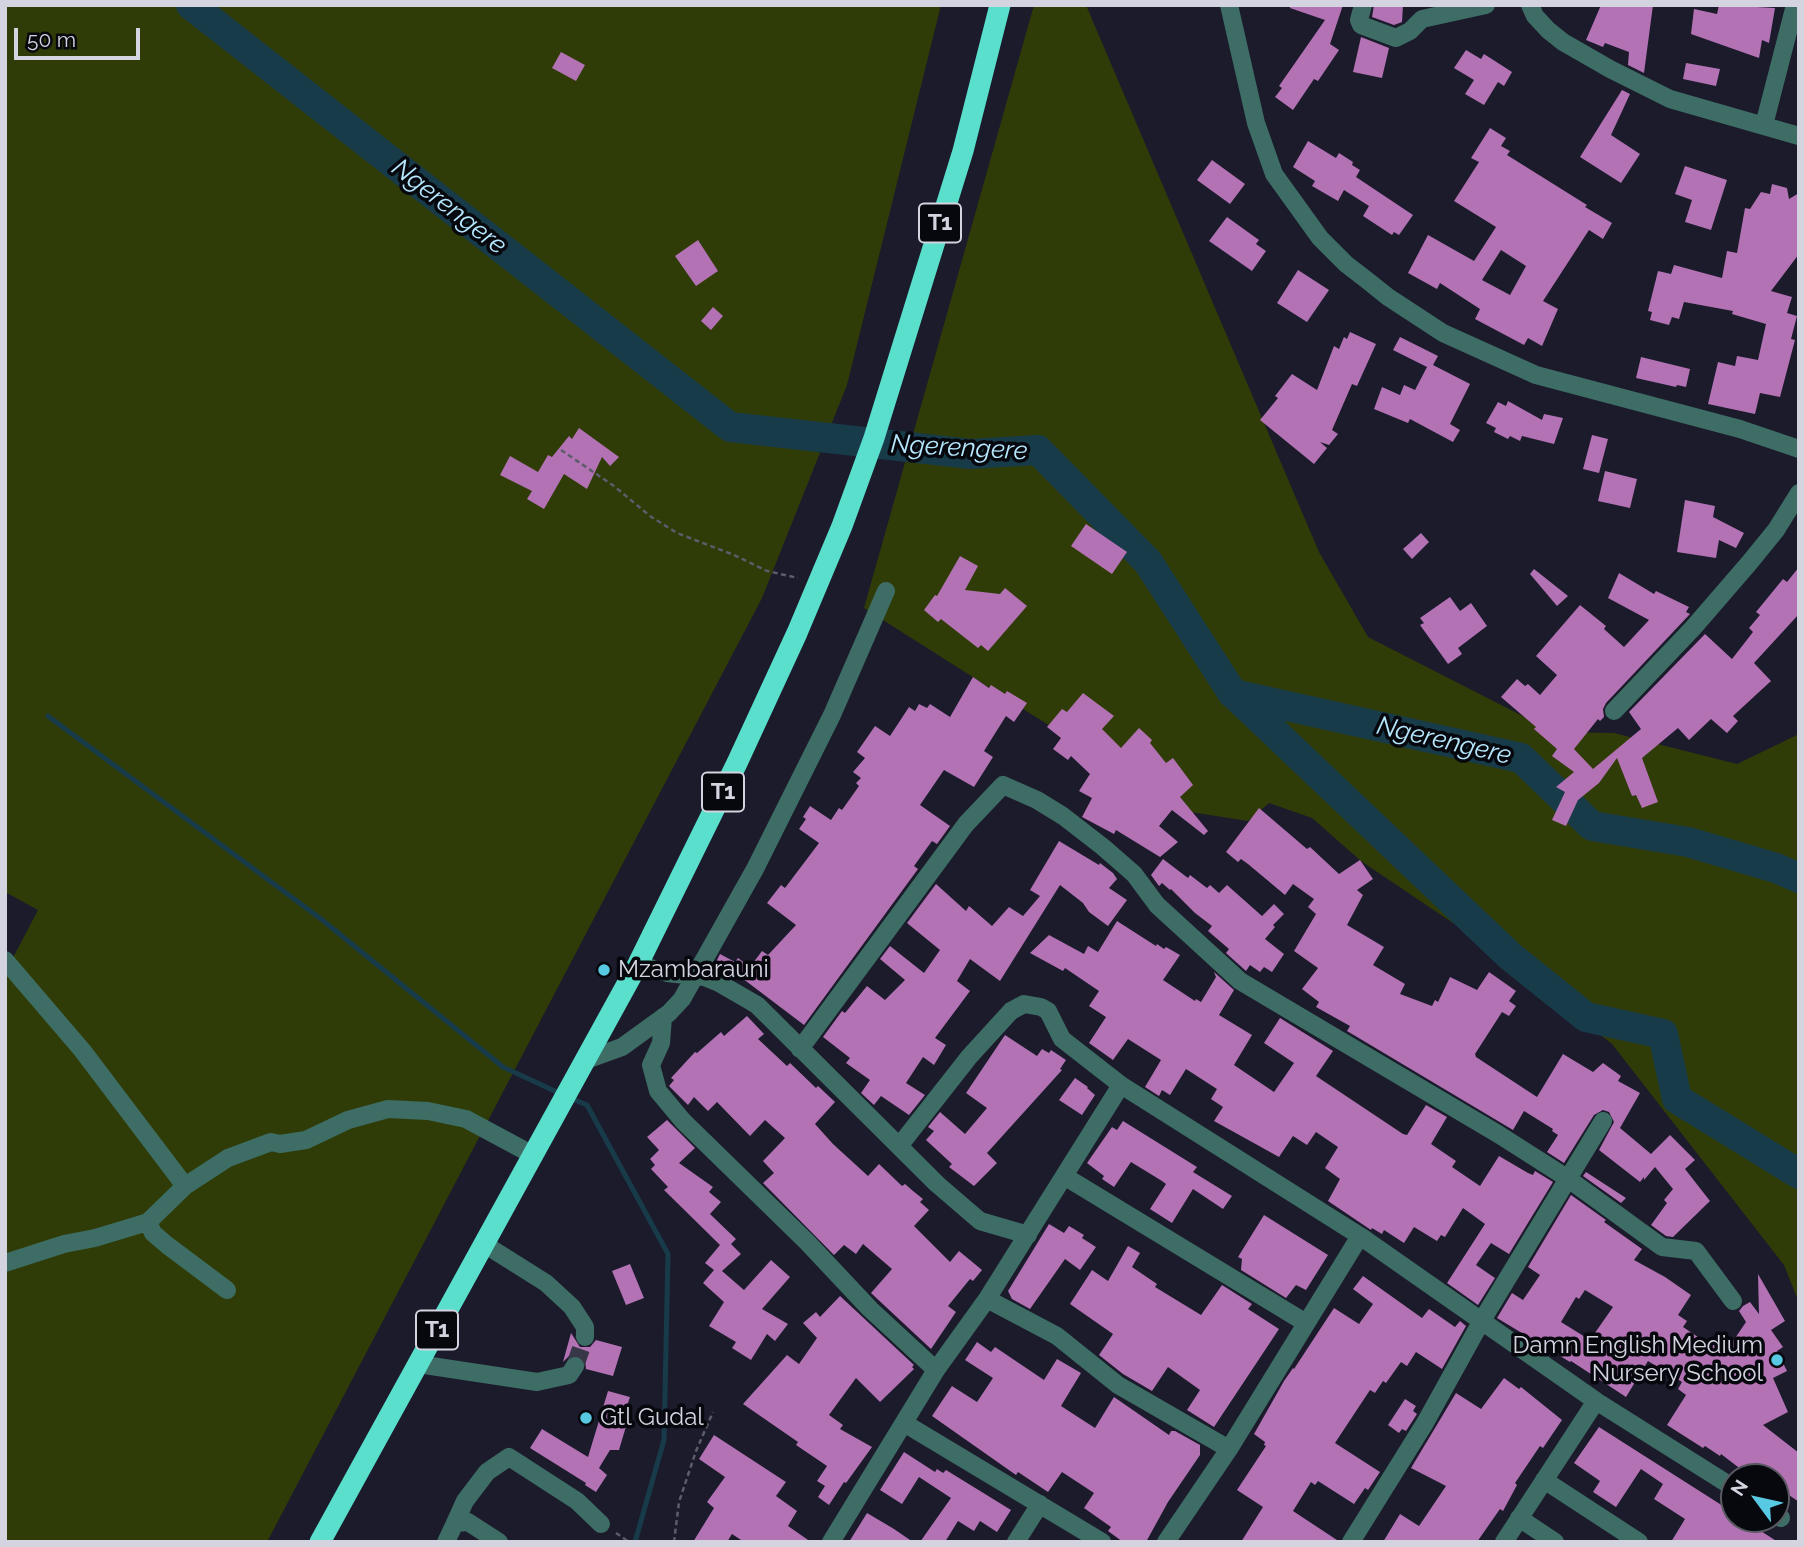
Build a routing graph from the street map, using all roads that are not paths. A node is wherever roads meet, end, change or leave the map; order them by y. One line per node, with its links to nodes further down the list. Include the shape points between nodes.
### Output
1 (1000, 5): 14 (highway, T1, via 963,151 853,498 737,763)
2 (1229, 5): 9 (street, via 1256,123 1274,174 1320,238 1378,289 1443,332 1536,374)
3 (1363, 5): 4 (street, via 1361,25 1396,38 1422,19)
4 (1486, 5)
5 (1530, 5): 7 (street, via 1548,30 1610,69 1670,99)
6 (1795, 5): 7 (street)
7 (1765, 125): 8 (street)
8 (1799, 136)
9 (1799, 449)
10 (1799, 493): 12 (street, via 1750,562)
11 (886, 591): 15 (street, via 832,715 749,882)
12 (1614, 711)
13 (5, 960): 25 (street, via 82,1051)
14 (638, 964): 15 (street); 18 (highway, T1)
15 (694, 976): 16 (street, via 680,1002); 17 (street, via 719,983 757,1005)
16 (663, 1017): 18 (street); 39 (street, via 661,1043 651,1066 659,1091 683,1121)
17 (800, 1049): 21 (street); 24 (street, via 966,824 1003,785 1063,816 1103,847 1134,874 1157,905 1240,981)
18 (580, 1069): 22 (highway, T1)
19 (1121, 1085): 21 (street, via 1062,1039 1048,1011 1024,1004 995,1027); 23 (street); 28 (street)
20 (1603, 1121): 24 (street)
21 (900, 1145): 27 (street, via 980,1221)
22 (533, 1156): 25 (street, via 466,1119 428,1111 387,1110 348,1120 306,1139 256,1147 228,1158); 29 (highway, T1)
23 (1064, 1176): 27 (street); 35 (street)
24 (1567, 1178): 33 (street, via 1662,1247 1696,1251); 34 (street)
25 (185, 1186): 26 (street)
26 (148, 1222): 30 (street); 31 (street, via 153,1233)
27 (1028, 1235): 32 (street)
28 (1360, 1236): 34 (street); 35 (street)
29 (484, 1244): 36 (street, via 546,1283 572,1307 585,1327); 37 (highway, T1)
30 (5, 1263)
31 (227, 1290)
32 (987, 1299): 39 (street); 42 (street, via 1057,1336 1118,1385)
33 (1733, 1301)
34 (1481, 1322): 40 (street); 49 (street)
35 (1306, 1323): 42 (street)
36 (585, 1337)
37 (418, 1364): 38 (street, via 537,1382 569,1375); 50 (highway, T1)
38 (575, 1366)
39 (936, 1370): 41 (street)
40 (1596, 1401): 43 (street); 44 (street)
41 (904, 1423): 45 (street); 53 (street)
42 (1229, 1449): 56 (street)
43 (1720, 1479)
44 (1544, 1480): 46 (street); 59 (street)
45 (1040, 1504): 54 (street); 55 (street)
46 (1519, 1518): 57 (street); 58 (street)
47 (455, 1523): 48 (street, via 464,1501 486,1472 509,1457); 51 (street); 52 (street, via 468,1522)
48 (601, 1524)
49 (1359, 1539)
50 (320, 1542)
51 (446, 1542)
52 (499, 1542)
53 (831, 1542)
54 (1016, 1542)
55 (1102, 1542)
56 (1166, 1542)
57 (1504, 1542)
58 (1555, 1542)
59 (1639, 1542)

